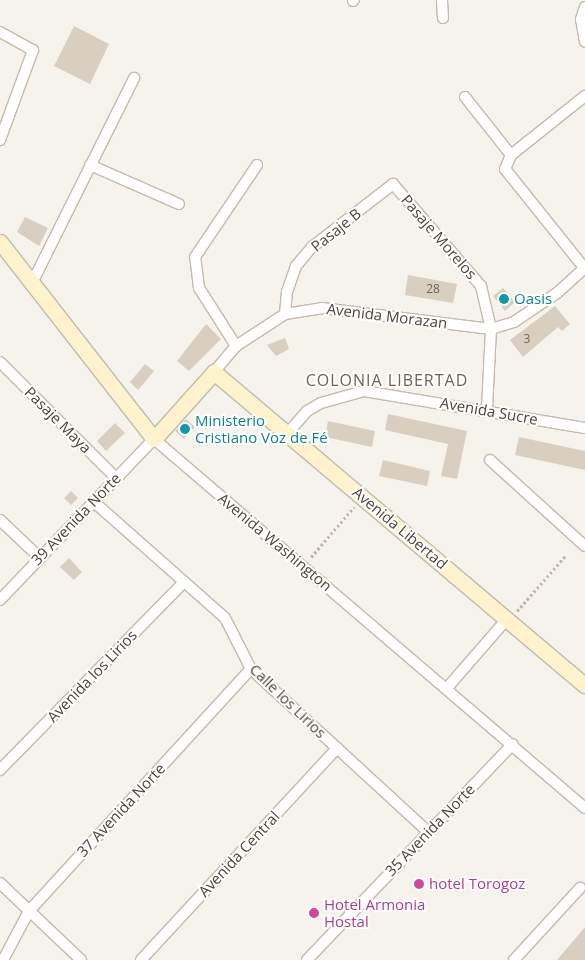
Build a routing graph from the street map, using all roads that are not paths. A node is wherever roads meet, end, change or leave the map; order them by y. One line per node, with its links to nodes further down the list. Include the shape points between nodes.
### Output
1 (442, 0): 3 (street)
2 (585, 7): 5 (street, via 581,19)
3 (443, 18)
4 (0, 32): 9 (street, via 33,50)
5 (585, 42)
6 (134, 78): 11 (street)
7 (585, 96): 10 (street)
8 (465, 97): 10 (street)
9 (0, 140)
10 (511, 155): 16 (street, via 505,169)
11 (90, 165): 14 (street); 17 (street)
12 (257, 165): 20 (street, via 195,257 199,288)
13 (393, 184): 18 (street, Pasaje B, via 312,247 296,266 287,292); 19 (street, Pasaje Morelos, via 482,286)
14 (179, 204)
15 (0, 242): 17 (main road, Avenida Washington)
16 (585, 269): 19 (street, via 558,293 514,322)
17 (33, 281): 26 (main road, Avenida Washington)
18 (285, 314): 19 (street, Avenida Morazan, via 322,308); 20 (street, Avenida Morazan)
19 (492, 329): 23 (street, Pasaje Morelos)
20 (236, 346): 22 (street, Avenida Morazan)
21 (0, 362): 28 (street, Pasaje Maya)
22 (214, 372): 25 (main road, Avenida Libertad); 26 (main road, Avenida Morazan)
23 (487, 409): 24 (street, Avenida Sucre); 25 (street, Avenida Sucre, via 364,391 321,403 307,411)
24 (585, 428)
25 (287, 434): 35 (main road, Avenida Libertad)
26 (154, 439): 28 (street, 39 Avenida Norte); 38 (street, Avenida Washington)
27 (490, 460): 31 (street)
28 (116, 478): 29 (street, 39 Avenida Norte)
29 (94, 502): 32 (street, 39 Avenida Norte); 33 (street, Calle los Lirios)
30 (0, 520): 32 (street)
31 (585, 546)
32 (39, 557): 34 (street, 39 Avenida Norte)
33 (184, 582): 36 (street, Calle los Lirios, via 225,618); 41 (street, Avenida los Lirios)
34 (0, 600)
35 (512, 615): 37 (main road, Avenida Libertad); 38 (street)
36 (251, 668): 40 (street, Calle los Lirios); 46 (street, 37 Avenida Norte)
37 (585, 685)
38 (447, 688): 39 (street, Avenida Washington)
39 (513, 744): 42 (street, Avenida Washington); 43 (street, 35 Avenida Norte)
40 (337, 748): 43 (street, Calle los Lirios); 49 (street, Avenida Central)
41 (0, 770)
42 (585, 808)
43 (427, 831): 50 (street, 35 Avenida Norte)
44 (0, 883): 46 (street)
45 (580, 888): 51 (street)
46 (29, 910): 47 (street, 37 Avenida Norte); 48 (street)
47 (3, 960)
48 (80, 960)
49 (141, 960)
50 (307, 960)
51 (514, 960)

